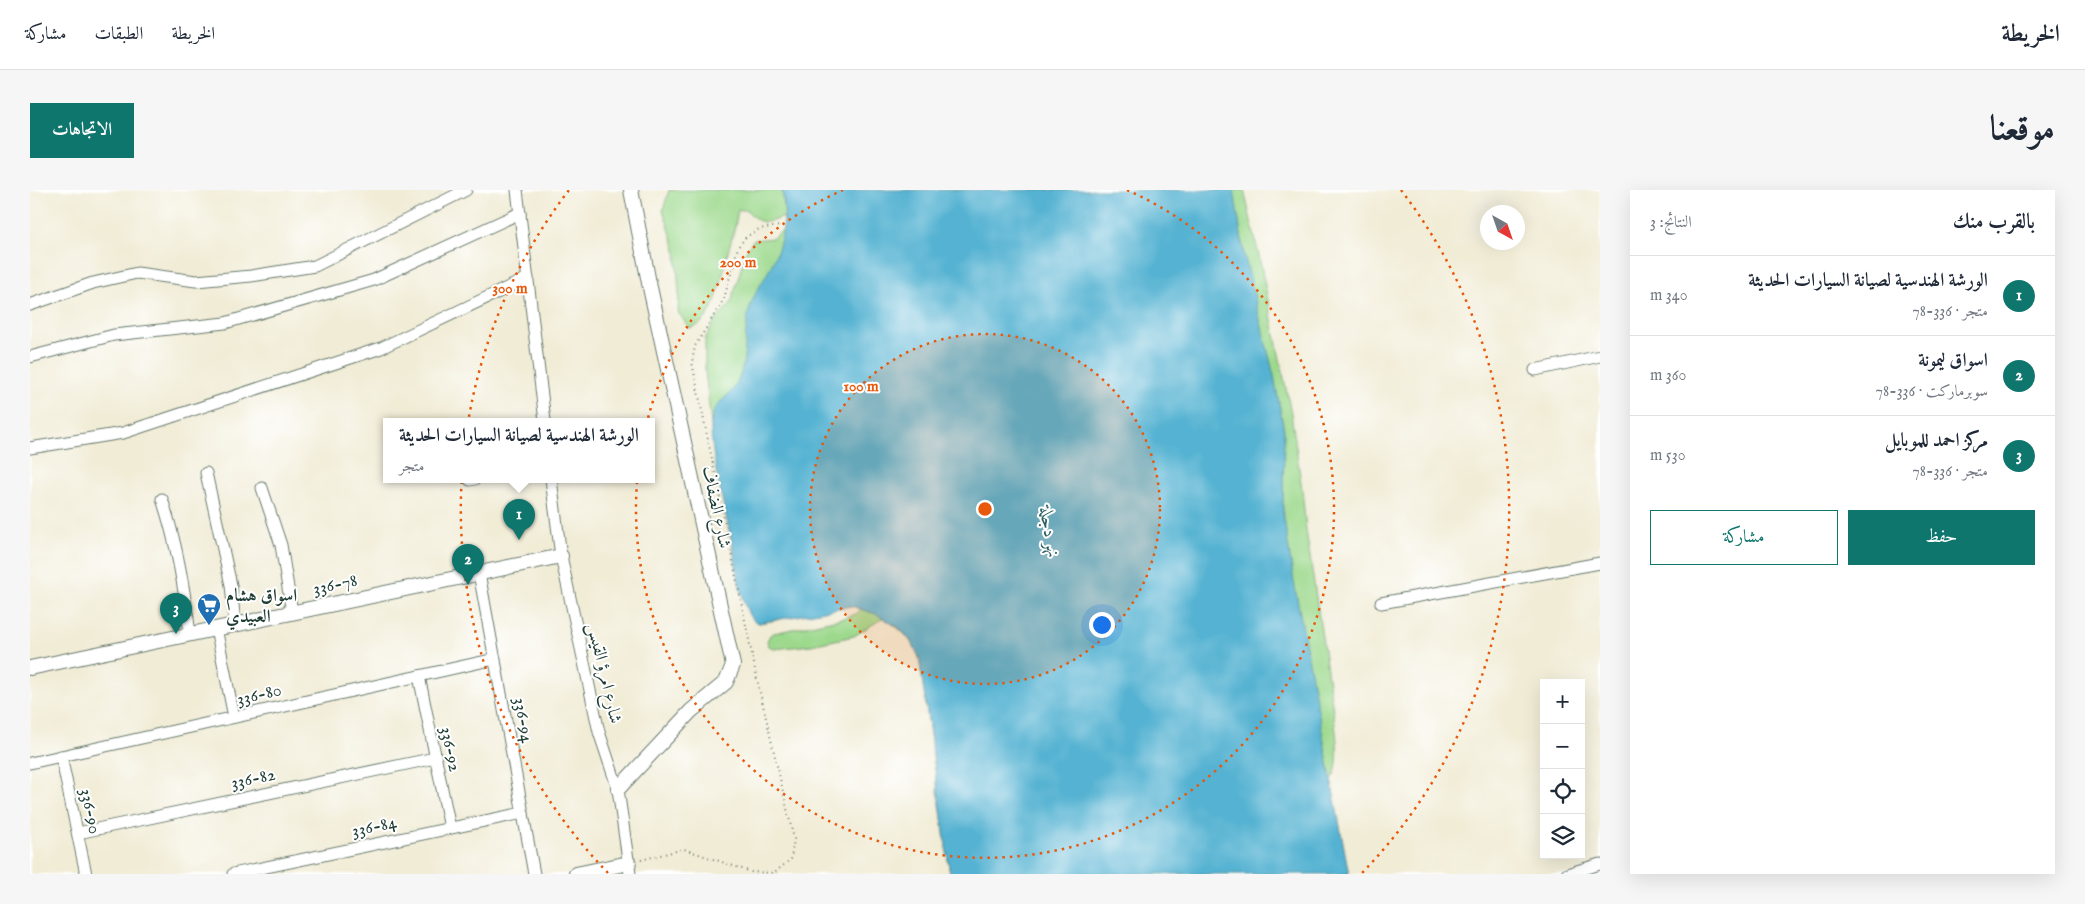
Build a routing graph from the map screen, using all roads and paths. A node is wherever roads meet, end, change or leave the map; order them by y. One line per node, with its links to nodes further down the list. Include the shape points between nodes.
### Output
1 (466, 190): 7 (street, via 316,266 196,281 137,273 93,283)
2 (517, 190): 4 (street)
3 (630, 190): 32 (street, شارع الضفاف, via 733,664 726,682 691,710)
4 (520, 213): 6 (street); 9 (street, via 374,280 224,323 114,335)
5 (780, 226): 37 (path, via 759,229 738,247 724,299 695,346 692,362 757,679 794,839 791,859 774,873 751,872 684,849)
6 (528, 278): 11 (street); 12 (street, via 380,348 123,433)
7 (30, 306)
8 (1600, 356): 10 (street)
9 (30, 357)
10 (1535, 370)
11 (545, 418)
12 (30, 448)
13 (206, 473): 22 (street, via 232,585)
14 (552, 483): 17 (street, شارع امرؤ القيس)
15 (262, 488): 21 (street, via 281,544)
16 (162, 498): 24 (street, via 174,536)
17 (560, 556): 19 (street, 336-78); 32 (street, شارع امرؤ القيس, via 599,732)
18 (1600, 563): 20 (street)
19 (480, 573): 21 (street, 336-78); 25 (street, 336-94)
20 (1382, 603)
21 (292, 612): 22 (street, 336-78)
22 (236, 624): 23 (street, 336-78)
23 (216, 628): 24 (street, 336-78); 28 (street)
24 (190, 634): 26 (street, 336-78)
25 (495, 659): 27 (street, 336-80); 33 (street, 336-94)
26 (30, 668)
27 (418, 676): 28 (street, 336-80); 30 (street, 336-92)
28 (234, 717): 29 (street, 336-80)
29 (62, 756): 31 (street, 336-80); 35 (street, 336-90)
30 (435, 758): 34 (street, 336-92); 35 (street, 336-82)
31 (30, 763)
32 (618, 790): 37 (street, شارع امرؤ القيس)
33 (523, 813): 34 (street, 336-84); 41 (street, 336-94)
34 (450, 828): 38 (street, 336-84)
35 (78, 833): 39 (street, 336-90)
36 (1600, 864): 43 (street)
37 (630, 868): 42 (street)
38 (269, 870): 40 (street, 336-84)
39 (86, 874)
40 (232, 874)
41 (534, 874)
42 (576, 874)
43 (1567, 874)

